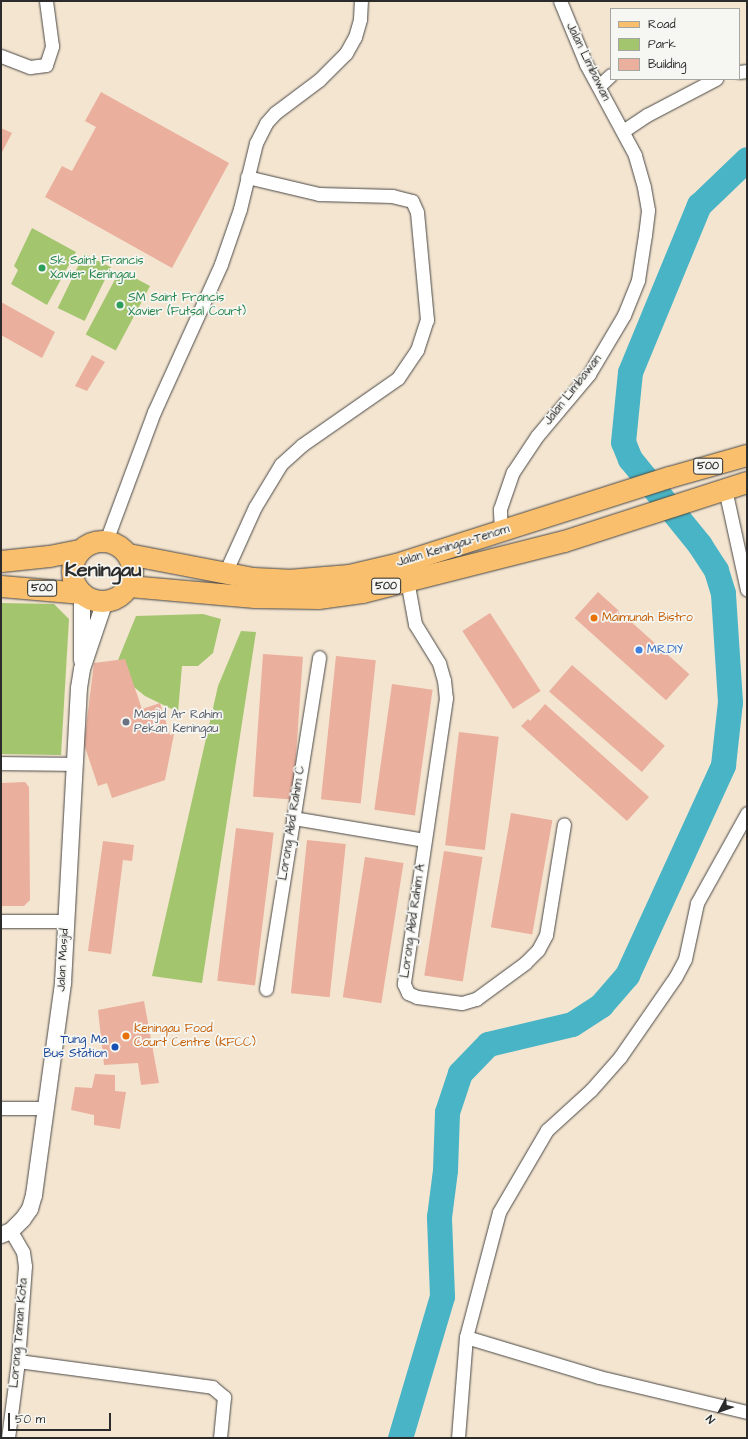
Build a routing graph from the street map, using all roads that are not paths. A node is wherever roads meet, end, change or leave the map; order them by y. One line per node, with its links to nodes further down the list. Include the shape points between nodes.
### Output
1 (46, 1): 4 (street, via 52,46 46,65 30,67)
2 (361, 1): 9 (street, via 360,20 355,37 346,53 319,80 275,113 266,123 256,144)
3 (560, 1): 7 (street, Jalan Limbawan, via 572,33)
4 (1, 56)
5 (610, 77): 7 (street)
6 (714, 80): 8 (street, via 647,115)
7 (599, 86): 8 (street, Jalan Limbawan)
8 (623, 131): 13 (street, Jalan Limbawan, via 635,155 648,210 638,280 620,322 593,368 537,436 513,472 500,509)
9 (248, 177): 14 (street, via 221,264 154,412); 18 (street, via 319,194 392,196 412,201 417,212 428,314 417,350 398,378 295,450 281,464 255,507)
10 (747, 455): 13 (main road, Jalan Keningau-Tenom / 500, via 668,477)
11 (747, 482): 12 (main road, Jalan Keningau-Tenom / 500)
12 (725, 489): 19 (main road, Jalan Keningau-Tenom / 500, via 564,541); 22 (street)
13 (501, 531): 18 (main road, Jalan Keningau-Tenom / 500, via 396,564 349,575 288,580)
14 (106, 541): 15 (main road, via 97,541); 16 (main road, 500, via 122,548)
15 (80, 550): 17 (main road); 23 (main road, 500, via 72,567 76,586)
16 (128, 554): 18 (main road, Jalan Keningau-Tenom / 500); 21 (main road, via 132,570)
17 (1, 561)
18 (225, 573)
19 (407, 580): 21 (main road, Jalan Keningau-Tenom / 500, via 362,592 318,598 255,597); 32 (street, Lorong Abd Rahim A, via 416,628 439,663 446,698)
20 (1, 586): 23 (main road, 500)
21 (129, 586): 24 (main road, via 119,596)
22 (747, 590)
23 (82, 593): 24 (main road, 500, via 93,599); 26 (street)
24 (105, 601): 26 (street)
25 (319, 656): 30 (street, Lorong Abd Rahim C)
26 (82, 669): 28 (street, Jalan Masjid)
27 (1, 763): 28 (street)
28 (75, 764): 34 (street, Jalan Masjid, via 73,832)
29 (747, 814): 39 (street, via 696,903 685,959 676,976 620,1057 591,1090 547,1130 499,1212)
30 (293, 818): 32 (street); 35 (street, Lorong Abd Rahim C)
31 (564, 824): 32 (street, Lorong Abd Rahim A, via 546,935 538,950 525,964 476,999 462,1003 417,997 408,993 404,984)
32 (424, 840)
33 (1, 921): 34 (street)
34 (65, 921): 37 (street, Jalan Masjid, via 63,983)
35 (266, 989)
36 (1, 1108): 37 (street)
37 (46, 1108): 38 (street, Jalan Masjid, via 30,1209)
38 (6, 1233): 40 (street, Lorong Taman Kota, via 23,1252 25,1266)
39 (466, 1337): 41 (street, via 599,1377); 44 (street)
40 (18, 1361): 42 (street, Lorong Taman Kota); 43 (street, via 212,1387 223,1394)
41 (747, 1412)
42 (8, 1438)
43 (220, 1438)
44 (458, 1438)

